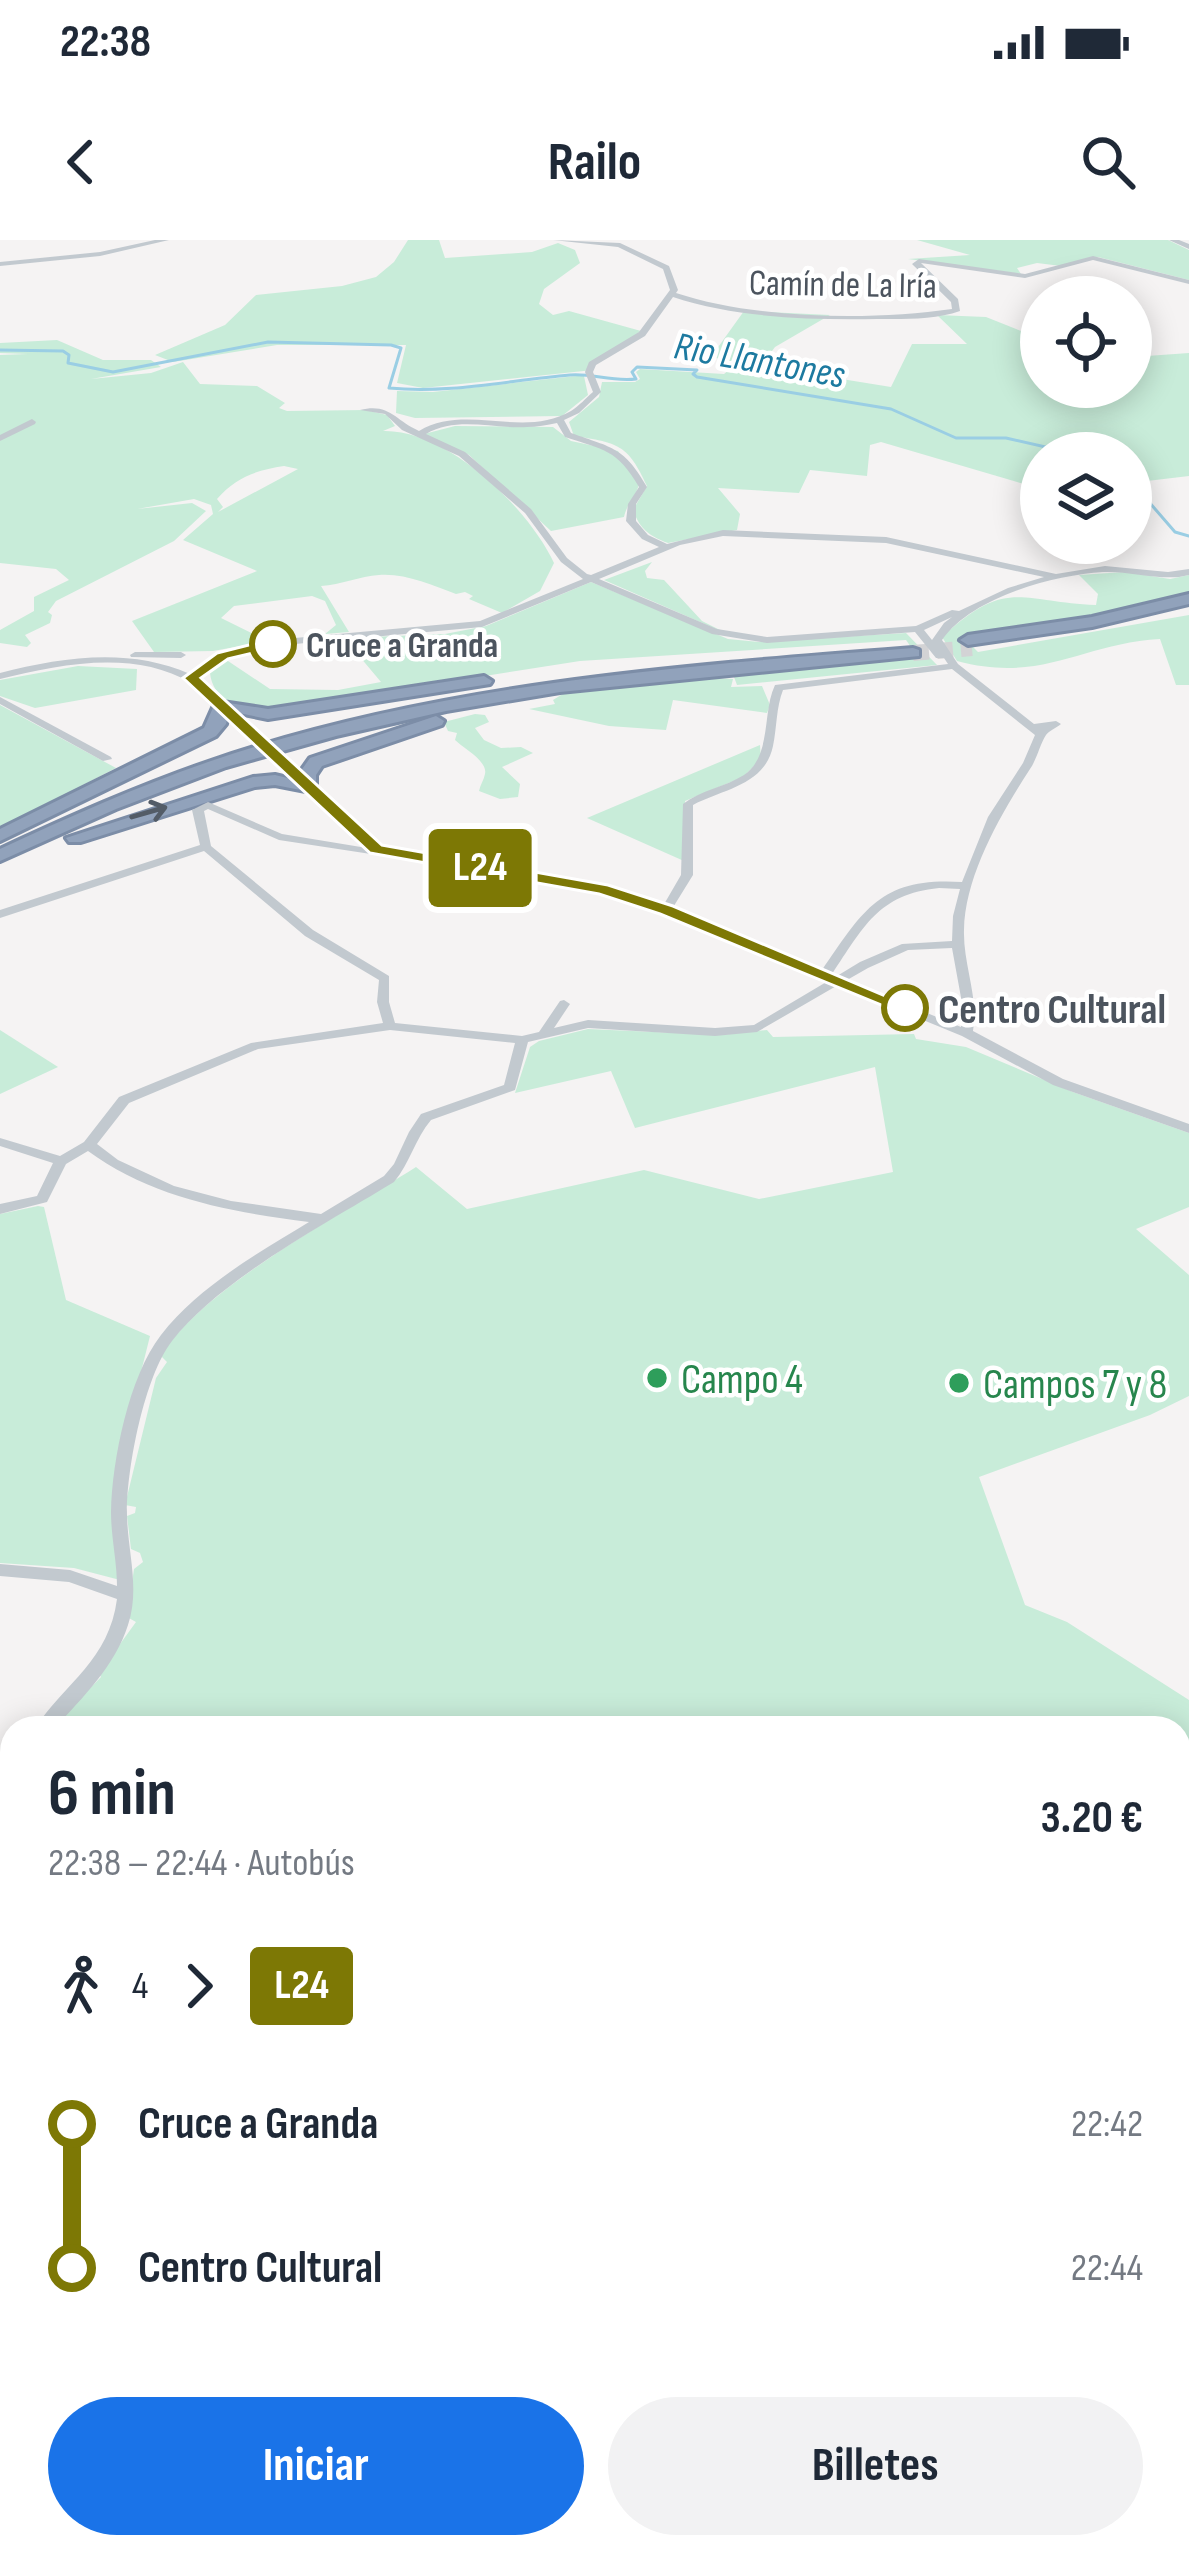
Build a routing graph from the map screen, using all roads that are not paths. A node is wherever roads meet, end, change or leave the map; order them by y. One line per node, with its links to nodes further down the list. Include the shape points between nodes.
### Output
1 (165, 240): 6 (street)
2 (557, 240): 4 (street)
3 (1173, 240): 5 (street)
4 (617, 242): 8 (street, via 666,268)
5 (1189, 248)
6 (0, 264)
7 (1189, 281): 8 (street, Camín de La Iría, via 1093,258 1025,276 919,261 958,307 919,315 719,308)
8 (671, 294): 11 (street, via 646,330 590,367 594,397)
9 (368, 409): 12 (street)
10 (32, 422): 13 (street)
11 (560, 422): 12 (street, via 441,425); 14 (street, via 568,435 625,454 644,487 631,521)
12 (420, 434): 15 (street, via 462,454 522,505)
13 (0, 438)
14 (667, 547): 17 (street, via 723,533 878,539); 18 (street)
15 (564, 560): 18 (street); 19 (street)
16 (1189, 572): 17 (street)
17 (1055, 575): 21 (street)
18 (591, 579): 19 (street); 22 (street, via 745,639)
19 (552, 594): 29 (street, via 465,628 242,649)
20 (1189, 603): 23 (highway, via 1102,628)
21 (964, 609): 22 (street); 26 (street, via 937,640)
22 (913, 643): 26 (street); 27 (highway)
23 (970, 644)
24 (181, 655): 25 (street)
25 (80, 662): 28 (street); 29 (street, via 136,663)
26 (952, 663): 45 (street, via 1037,730 1029,765 1000,806); 46 (street, via 779,687 761,767 688,805 687,874)
27 (678, 666): 32 (highway, via 501,679); 36 (highway, via 515,698); 40 (highway, via 503,684 298,731); 43 (highway, via 509,692 304,739 172,782)
28 (0, 676)
29 (191, 678): 31 (street)
30 (0, 700): 35 (street)
31 (222, 705): 32 (highway); 33 (street); 34 (highway)
32 (268, 714): 33 (highway)
33 (241, 722): 34 (highway); 37 (street, bridge)
34 (210, 731): 40 (highway)
35 (107, 759)
36 (316, 762): 37 (highway); 39 (highway)
37 (290, 770): 38 (highway); 39 (street)
38 (254, 782): 39 (highway); 44 (highway, one-way to 38)
39 (310, 789): 42 (street)
40 (0, 840)
41 (206, 847): 42 (street, via 198,810 208,806 279,837); 47 (street); 51 (street, via 310,933 385,979)
42 (377, 850): 46 (street, via 556,879)
43 (0, 856)
44 (0, 868)
45 (968, 886): 48 (street); 49 (street, via 917,886 877,904)
46 (667, 910): 49 (street)
47 (0, 914)
48 (953, 944): 49 (street, via 906,947); 53 (street)
49 (830, 977): 50 (street, via 757,1028); 53 (street)
50 (588, 1024): 52 (street); 52 (street, via 566,1018 562,1007)
51 (390, 1025): 54 (street); 57 (street, via 255,1046 139,1092)
52 (544, 1034): 54 (street)
53 (966, 1034): 55 (street, via 1058,1082)
54 (522, 1040): 60 (street, via 510,1087 426,1118 396,1174)
55 (1189, 1129)
56 (0, 1142): 58 (street)
57 (89, 1145): 58 (street); 60 (street, via 122,1170 194,1194)
58 (62, 1161): 59 (street, via 42,1198)
59 (0, 1209)
60 (324, 1219): 62 (street, via 188,1316 153,1358 119,1498)
61 (0, 1570): 62 (street, via 70,1576)
62 (126, 1596): 63 (street, via 111,1648)
63 (54, 1716)

